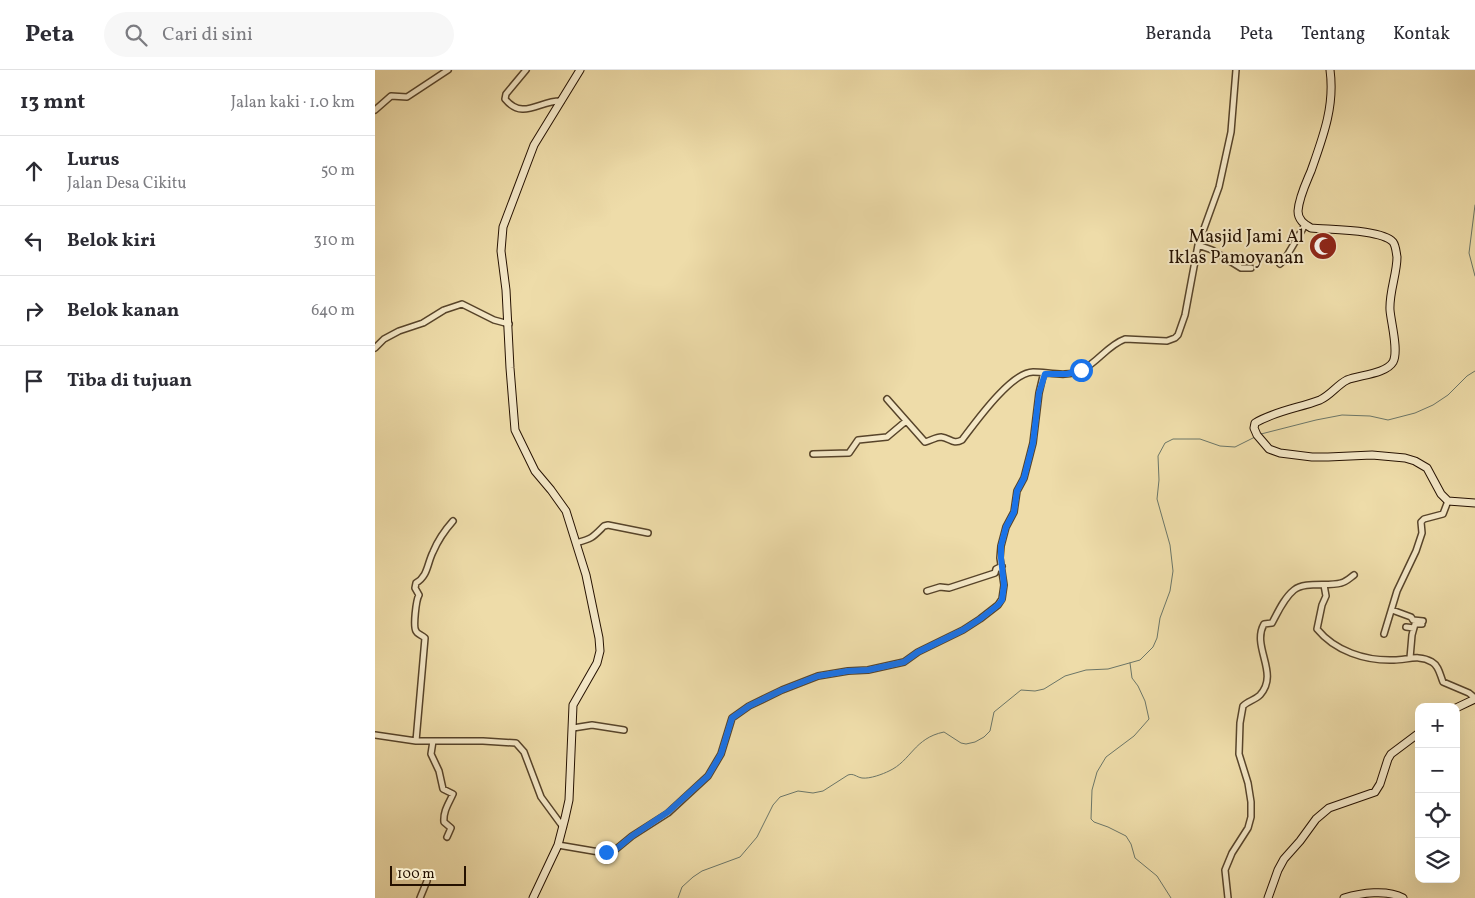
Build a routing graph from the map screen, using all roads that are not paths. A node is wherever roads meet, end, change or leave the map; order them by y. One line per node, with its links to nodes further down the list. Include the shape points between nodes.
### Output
1 (448, 70): 7 (street, via 407,97 391,96)
2 (526, 70): 6 (street, via 506,94 505,99 510,105 528,109)
3 (580, 70): 6 (main road)
4 (1235, 70): 9 (street, via 1231,132 1219,187)
5 (1330, 70): 8 (main road, via 1329,118 1298,210)
6 (561, 101): 12 (main road, via 534,145 503,228 501,251)
7 (375, 110)
8 (1305, 224): 10 (street); 18 (main road, via 1311,228 1373,234 1392,241 1397,257 1390,308 1394,360 1383,370 1345,381 1319,400 1255,423 1260,440 1279,453 1405,458 1427,468)
9 (1198, 245): 11 (street, via 1241,268); 14 (street, via 1179,335 1167,340 1125,339 1081,370)
10 (1279, 264)
11 (1251, 268)
12 (509, 324): 13 (street, via 462,304 384,339); 22 (main road, via 515,430 535,471 566,511)
13 (375, 348)
14 (1045, 374): 16 (street, via 1023,375 995,397 958,442 940,437 925,442); 23 (street, via 1039,393 1033,443 1001,546)
15 (887, 399): 16 (street)
16 (906, 421): 17 (street, via 887,437 858,440 849,453)
17 (813, 454)
18 (1448, 501): 19 (main road); 27 (street, via 1443,514 1422,520 1422,533 1399,585)
19 (1475, 503)
20 (453, 521): 38 (street, via 433,551 425,576 415,583 419,596 414,629 425,638)
21 (648, 533): 22 (street, via 608,525 596,536)
22 (576, 543): 34 (main road, via 593,601 599,651 592,674 573,705)
23 (1002, 566): 26 (street, via 984,577); 42 (street, via 1002,600 963,630 904,662 818,676 797,683 759,700 732,718 721,754 708,776 668,812 615,850 605,853)
24 (1354, 574): 25 (street, via 1344,582)
25 (1324, 585): 31 (street, via 1326,596 1317,629 1322,634 1355,655 1384,660); 46 (street, via 1295,589 1272,623 1264,624 1261,629 1260,640 1268,676 1261,694 1243,706 1238,746 1250,792 1250,823 1225,870)
26 (927, 591)
27 (1392, 610): 28 (street); 30 (street)
28 (1406, 622): 29 (street); 29 (street, via 1423,623 1415,624)
29 (1414, 628): 31 (street)
30 (1385, 634)
31 (1410, 658): 32 (street, via 1430,661 1437,666 1443,682)
32 (1475, 699): 33 (main road)
33 (1460, 706)
34 (573, 728): 35 (street, via 592,725); 40 (main road, via 569,800)
35 (623, 730)
36 (375, 735): 38 (street)
37 (1415, 736): 47 (main road, via 1391,754 1375,792 1329,808 1316,819 1284,859)
38 (416, 741): 39 (street)
39 (433, 741): 40 (street, via 516,743 523,752 541,797); 41 (street, via 431,754 443,789 453,794 443,819 451,827)
40 (563, 827): 42 (main road)
41 (447, 837)
42 (558, 845): 45 (main road)
43 (427, 881): 44 (street)
44 (420, 898)
45 (533, 898)
46 (1228, 898)
47 (1268, 898)
48 (1344, 898): 49 (main road, via 1366,894 1390,894)
49 (1403, 898)

